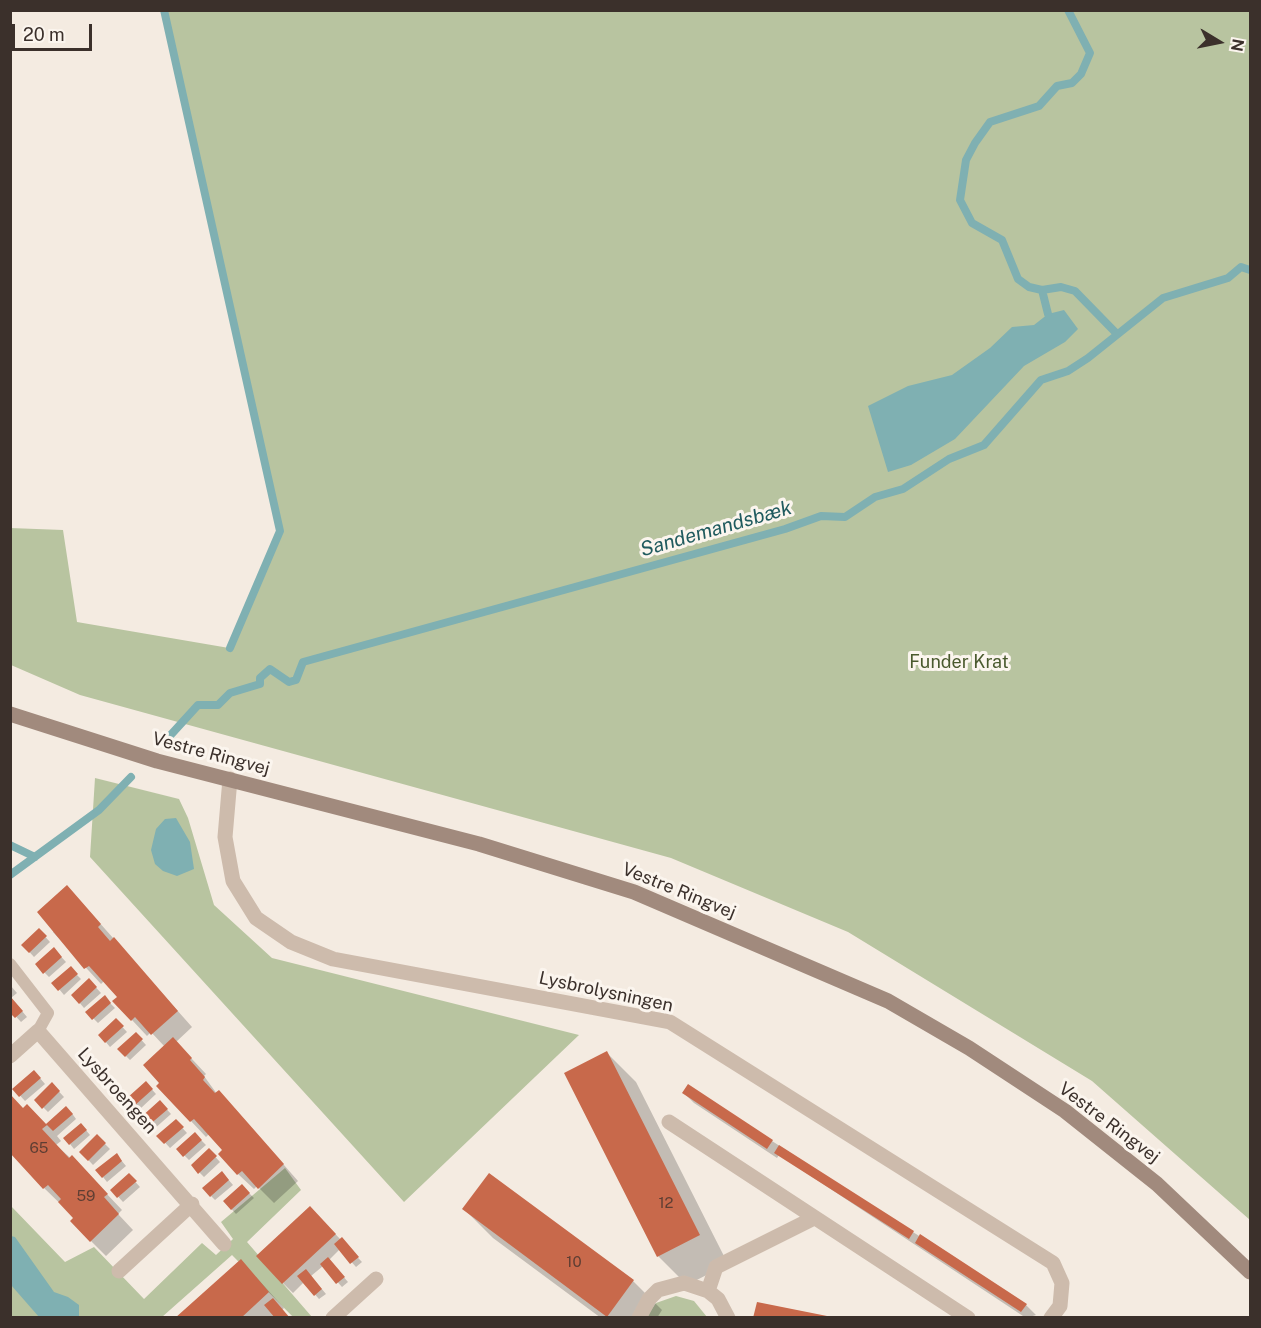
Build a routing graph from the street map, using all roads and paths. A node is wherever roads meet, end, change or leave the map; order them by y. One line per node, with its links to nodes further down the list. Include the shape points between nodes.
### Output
1 (10, 714): 2 (main road, Vestre Ringvej, via 157,761)
2 (230, 779): 11 (main road, Vestre Ringvej, via 479,844 634,892 888,1001 1065,1111 1157,1184); 18 (street, Lysbrolysningen, via 225,837 233,881 256,918 291,942 333,959 670,1022 1053,1263 1062,1283 1060,1306)
3 (10, 964): 4 (lane, via 48,1013)
4 (38, 1031): 5 (street); 7 (street, Lysbroengen)
5 (10, 1056)
6 (669, 1122): 8 (street)
7 (192, 1204): 9 (street, Lysbroengen); 10 (street)
8 (814, 1218): 13 (street, via 716,1267); 17 (street)
9 (224, 1244)
10 (119, 1271)
11 (1251, 1272)
12 (376, 1279): 14 (street)
13 (708, 1291): 15 (street, via 684,1283 671,1285 658,1290); 16 (street, via 718,1299)
14 (333, 1317)
15 (639, 1317)
16 (728, 1317)
17 (968, 1317)
18 (1052, 1317)

